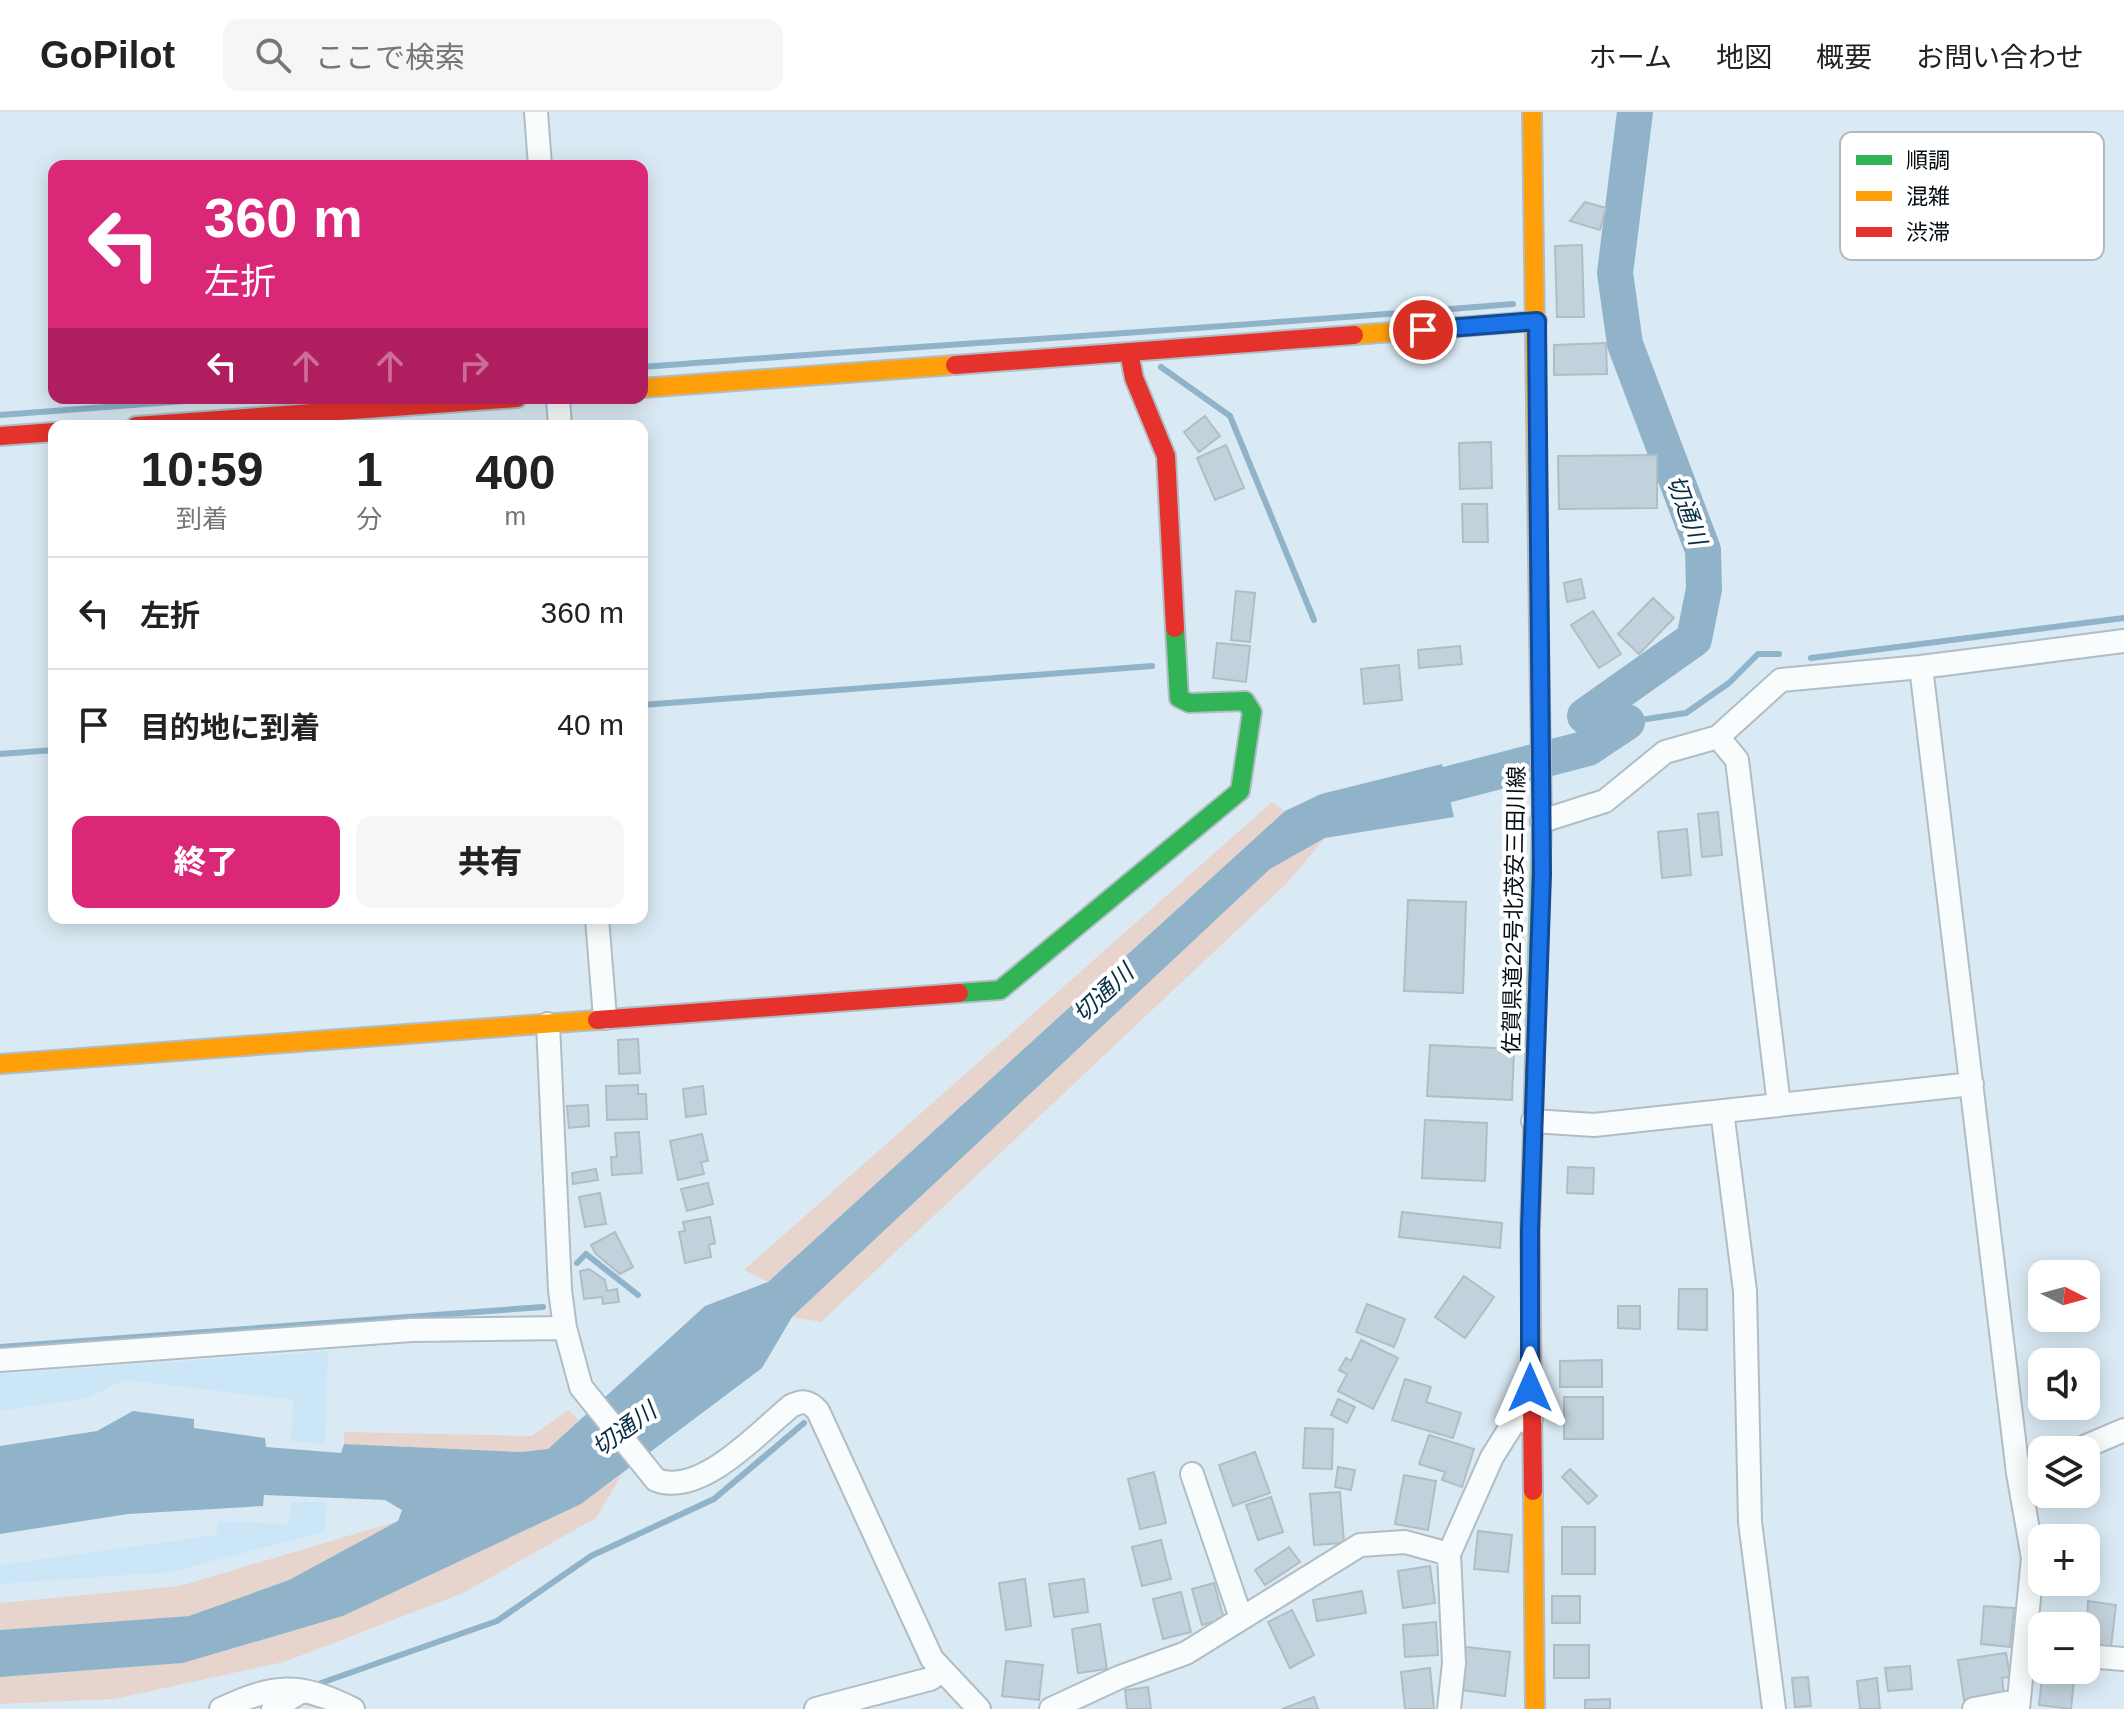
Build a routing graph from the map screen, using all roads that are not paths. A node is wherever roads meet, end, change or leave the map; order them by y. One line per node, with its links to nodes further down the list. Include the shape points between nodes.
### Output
1 (536, 112): 3 (street)
2 (1532, 112): 4 (street, 佐賀県道22号北茂安三田川線)
3 (540, 160)
4 (1537, 321): 5 (street); 14 (street, 佐賀県道22号北茂安三田川線)
5 (1129, 352): 6 (street); 16 (street, via 1134,378 1166,456 1179,698 1189,703 1245,701 1252,712 1240,791 1000,990)
6 (648, 388)
7 (435, 404): 8 (street)
8 (218, 420)
9 (48, 432): 10 (street)
10 (0, 436)
11 (2124, 641): 12 (street)
12 (1921, 667): 13 (street, via 1781,680); 19 (street)
13 (1718, 737): 14 (street, via 1665,752 1605,801); 20 (street, via 1737,760)
14 (1542, 815): 22 (street, 佐賀県道22号北茂安三田川線)
15 (597, 924): 16 (street)
16 (605, 1018): 17 (street)
17 (548, 1024): 18 (street); 23 (street)
18 (0, 1064)
19 (1972, 1084): 20 (street); 29 (street)
20 (1779, 1105): 21 (street)
21 (1722, 1111): 22 (street, via 1594,1125); 48 (street, via 1745,1291 1750,1522)
22 (1533, 1121): 25 (street, 佐賀県道22号北茂安三田川線)
23 (565, 1328): 24 (street, via 411,1330); 37 (street, via 581,1387 656,1480 670,1485 703,1477 791,1406 811,1403)
24 (0, 1360)
25 (1531, 1419): 31 (street, via 1514,1422 1492,1457); 47 (street, 佐賀県道22号北茂安三田川線)
26 (2124, 1430): 27 (street)
27 (2100, 1440)
28 (2028, 1469): 29 (street)
29 (2018, 1473): 32 (street, via 2033,1558)
30 (1192, 1474): 33 (street)
31 (1449, 1554): 33 (street, via 1405,1542 1360,1545); 46 (street, via 1454,1663)
32 (2033, 1612)
33 (1241, 1618): 45 (street, via 1186,1653)
34 (2100, 1657): 35 (street)
35 (2124, 1659)
36 (2028, 1669): 39 (street)
37 (941, 1672): 43 (street); 44 (street)
38 (302, 1691): 40 (street, via 272,1688); 41 (street); 42 (street)
39 (2017, 1705): 49 (street)
40 (221, 1709)
41 (273, 1709)
42 (353, 1709)
43 (816, 1709)
44 (979, 1709)
45 (1051, 1709)
46 (1449, 1709)
47 (1535, 1709)
48 (1774, 1709)
49 (1974, 1709)

